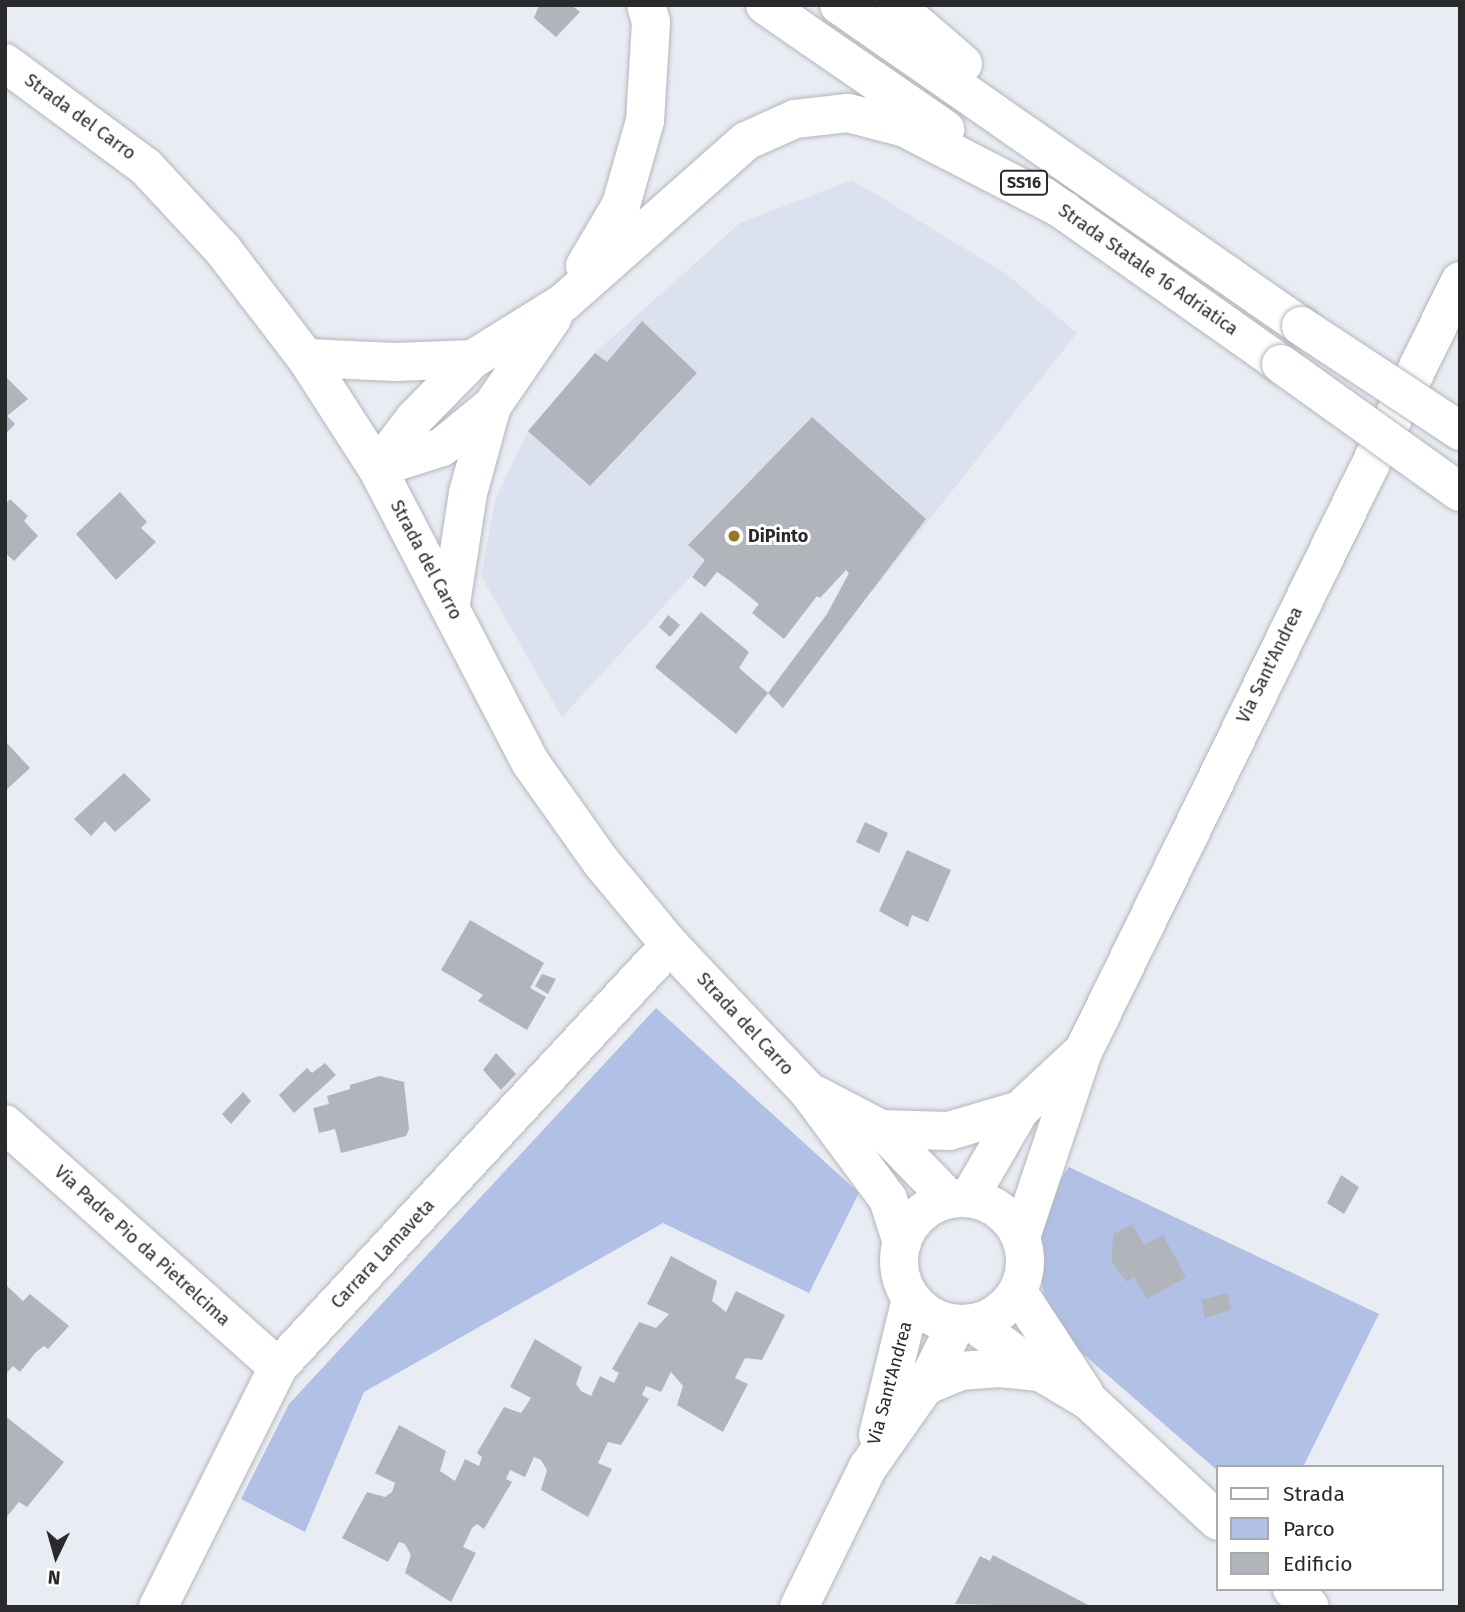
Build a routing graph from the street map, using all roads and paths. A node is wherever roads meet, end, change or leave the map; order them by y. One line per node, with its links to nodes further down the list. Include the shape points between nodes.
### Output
1 (646, 5): 9 (main road, via 651,22 645,121 621,205)
2 (765, 5): 7 (main road, Strada Statale 16 Adriatica / SS16)
3 (839, 5): 6 (main road, SS16)
4 (895, 5): 6 (main road)
5 (5, 63): 10 (main road, Strada del Carro, via 146,167 223,250)
6 (1096, 180): 13 (main road, SS16, bridge, via 1301,326)
7 (1064, 210): 9 (main road, via 905,128 848,113 795,119 746,141); 15 (main road, Strada Statale 16 Adriatica / SS16, bridge)
8 (1460, 281): 18 (main road, Via Sant'Andrea)
9 (563, 303): 11 (main road); 12 (main road)
10 (306, 358): 11 (main road); 14 (main road, Strada del Carro)
11 (473, 359): 14 (main road, via 415,418)
12 (492, 406): 14 (main road, via 442,447); 16 (main road, via 468,493)
13 (1460, 431)
14 (377, 468): 16 (main road, Strada del Carro)
15 (1460, 492)
16 (451, 603): 17 (main road, Strada del Carro, via 530,762 601,862)
17 (670, 945): 19 (main road, Strada del Carro); 29 (main road, Carrara Lamaveta)
18 (1083, 1052): 20 (main road, Via Sant'Andrea); 24 (main road, Via Sant'Andrea)
19 (808, 1091): 21 (main road, Strada del Carro); 25 (main road, Strada del Carro, via 888,1199)
20 (1020, 1110): 21 (main road, via 949,1131); 23 (main road, Via Sant'Andrea)
21 (881, 1129): 23 (main road, Strada del Carro)
22 (11, 1143): 29 (main road, Via Padre Pio da Pietrelcima)
23 (959, 1199): 24 (main road, via 1000,1211); 25 (main road, via 920,1214)
24 (1021, 1237): 26 (main road, Via Sant'Andrea, via 1026,1255)
25 (902, 1243): 27 (main road, Via Sant'Andrea, via 900,1272)
26 (1018, 1292): 28 (main road, via 992,1318); 32 (main road)
27 (911, 1299): 28 (main road, Via Sant'Andrea, via 924,1312); 33 (main road, Via Sant'Andrea)
28 (965, 1324): 30 (main road); 31 (main road, Via Sant'Andrea)
29 (278, 1367): 36 (main road, Carrara Lamaveta)
30 (1040, 1372): 31 (main road, via 960,1371); 32 (main road)
31 (925, 1386): 33 (main road, Via Sant'Andrea)
32 (1089, 1401): 34 (main road)
33 (868, 1467): 37 (main road, Via Sant'Andrea)
34 (1216, 1519)
35 (1294, 1591): 38 (main road)
36 (158, 1607)
37 (799, 1607)
38 (1310, 1607)

